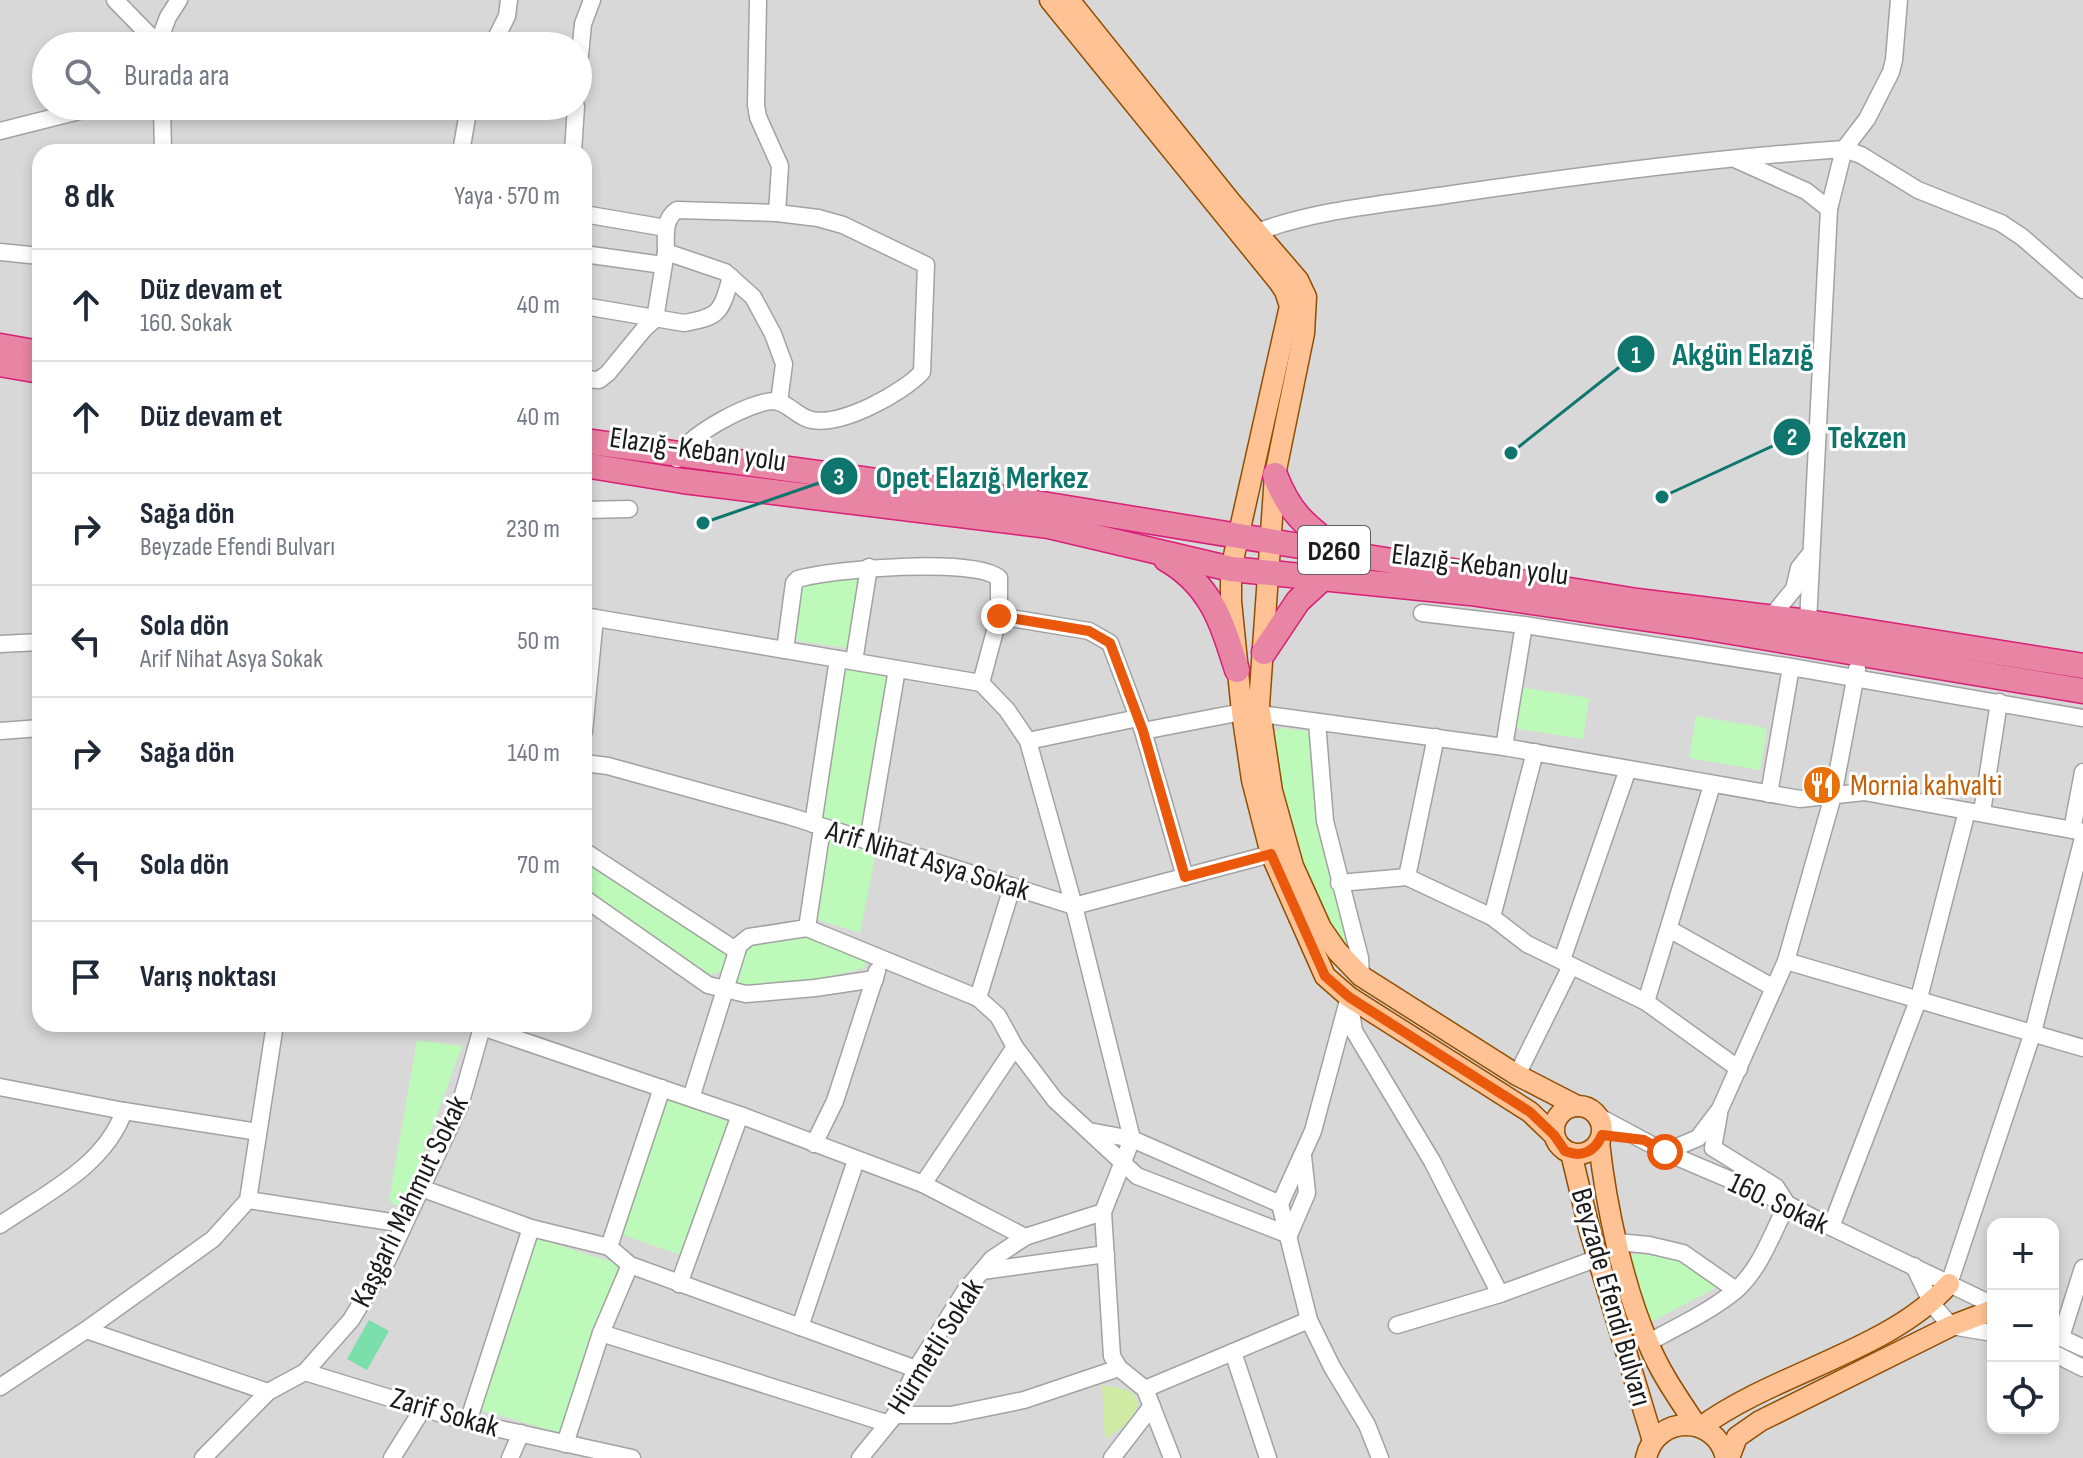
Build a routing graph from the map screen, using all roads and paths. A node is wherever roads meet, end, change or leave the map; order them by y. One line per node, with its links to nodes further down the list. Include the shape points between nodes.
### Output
1 (115, 0): 9 (street)
2 (179, 0): 10 (street)
3 (509, 0): 11 (street)
4 (592, 0): 12 (street)
5 (758, 0): 24 (street, via 756,105 780,166)
6 (1050, 0): 49 (main road, via 1289,300)
7 (1069, 0): 27 (main road)
8 (1899, 0): 21 (street, via 1891,72 1867,119)
9 (146, 32)
10 (162, 32)
11 (499, 32)
12 (582, 32)
13 (44, 120): 17 (street)
14 (162, 120): 18 (street)
15 (467, 120): 19 (street)
16 (575, 120): 20 (street)
17 (0, 131)
18 (163, 144)
19 (462, 144)
20 (574, 144)
21 (1844, 149): 22 (street); 23 (street); 33 (street, via 1918,190 2001,223)
22 (1736, 159): 23 (street, via 1806,191); 27 (street, via 1332,212)
23 (1829, 209): 53 (street)
24 (777, 213): 26 (street, via 677,210); 41 (street, via 843,225 926,265 922,372 913,382 829,420 813,421)
25 (592, 215): 26 (street)
26 (666, 228): 31 (street)
27 (1257, 232): 45 (main road, via 1306,297 1307,317)
28 (0, 252): 30 (street)
29 (592, 254): 31 (street)
30 (32, 255)
31 (665, 259): 32 (street, via 708,265); 35 (street)
32 (731, 277): 35 (street, via 710,318 684,323); 41 (street, via 753,297 778,346 784,372)
33 (2083, 290)
34 (592, 307): 35 (street)
35 (655, 319): 40 (street, via 608,373)
36 (0, 346): 37 (highway)
37 (32, 352)
38 (0, 364): 39 (highway)
39 (32, 370)
40 (592, 380)
41 (779, 402): 43 (street, via 707,428)
42 (592, 442): 43 (highway, Elazığ-Keban yolu / D260)
43 (678, 454): 46 (street); 49 (highway, Elazığ-Keban yolu / D260)
44 (592, 466): 46 (highway, Elazığ-Keban yolu / D260)
45 (1275, 475): 50 (main road); 52 (highway, via 1302,522)
46 (674, 480): 51 (highway, Elazığ-Keban yolu / D260, via 1049,526)
47 (629, 509): 48 (street)
48 (592, 510)
49 (1239, 534): 50 (highway, Elazığ-Keban yolu / D260); 55 (main road)
50 (1273, 540): 52 (highway, Elazığ-Keban yolu / D260); 56 (main road)
51 (1150, 550): 55 (highway, Elazığ-Keban yolu / D260); 73 (highway, via 1188,574 1212,601)
52 (1340, 551): 61 (highway, Elazığ-Keban yolu / D260, via 1637,601)
53 (1811, 553): 61 (street, via 1799,568 1794,589); 62 (street)
54 (869, 567): 59 (street, via 970,568 995,574 1001,583); 66 (street, via 798,579); 68 (street)
55 (1231, 569): 56 (highway, Elazığ-Keban yolu / D260); 73 (main road)
56 (1268, 573): 57 (highway, Elazığ-Keban yolu / D260); 67 (main road)
57 (1323, 578): 67 (highway, via 1298,601); 69 (highway, Elazığ-Keban yolu / D260, via 1696,626)
58 (1422, 613): 63 (street)
59 (999, 616): 74 (street); 80 (street, via 1101,635 1115,652)
60 (592, 617): 66 (street)
61 (1771, 617): 62 (highway, Elazığ-Keban yolu / D260)
62 (1808, 622): 70 (highway, Elazığ-Keban yolu / D260)
63 (1524, 625): 71 (street); 85 (street)
64 (32, 642): 65 (street)
65 (0, 644)
66 (785, 650): 68 (street)
67 (1264, 652): 77 (main road)
68 (846, 660): 72 (street); 94 (street)
69 (1857, 666): 71 (street); 75 (highway, Elazığ-Keban yolu / D260); 76 (street); 92 (street)
70 (2083, 666)
71 (1791, 667): 91 (street)
72 (897, 669): 74 (street); 96 (street)
73 (1237, 670): 77 (main road)
74 (981, 683): 84 (street)
75 (2083, 691)
76 (1999, 702): 78 (street); 93 (street)
77 (1251, 713): 79 (street); 80 (street); 97 (main road, via 1252,780); 112 (main road, via 1293,866 1321,928)
78 (2083, 718)
79 (1317, 722): 83 (street); 101 (street, via 1325,821)
80 (1140, 725): 84 (street); 99 (street)
81 (32, 729): 82 (street)
82 (0, 731)
83 (1436, 737): 85 (street); 100 (street)
84 (1028, 741): 104 (street)
85 (1504, 747): 86 (street)
86 (1535, 752): 88 (street); 105 (street)
87 (592, 764): 94 (street, Arif Nihat Asya Sokak)
88 (1628, 769): 90 (street); 111 (street)
89 (2083, 772): 95 (street)
90 (1712, 785): 91 (street); 107 (street)
91 (1769, 794): 92 (street, via 1800,799)
92 (1833, 796): 93 (street, via 1864,792); 110 (street)
93 (1975, 812): 95 (street); 118 (street)
94 (818, 826): 96 (street, Arif Nihat Asya Sokak); 106 (street)
95 (2079, 833): 124 (street)
96 (868, 841): 102 (street, Arif Nihat Asya Sokak)
97 (1271, 854): 99 (street); 116 (main road, via 1325,976)
98 (592, 856): 108 (street)
99 (1185, 877): 104 (street)
100 (1407, 877): 101 (street); 105 (street)
101 (1339, 883): 112 (street)
102 (1012, 887): 104 (street, Arif Nihat Asya Sokak); 117 (street)
103 (592, 904): 114 (street, via 708,985)
104 (1074, 906): 140 (street)
105 (1492, 917): 111 (street, via 1527,944)
106 (807, 928): 108 (street, via 749,937); 109 (street)
107 (1669, 929): 115 (street); 119 (street)
108 (737, 951): 114 (street)
109 (881, 958): 113 (street); 117 (street)
110 (1786, 961): 115 (street); 118 (street)
111 (1567, 963): 119 (street); 128 (street)
112 (1361, 976): 128 (main road)
113 (875, 979): 114 (street, via 746,994); 141 (street, via 835,1101)
114 (725, 988): 131 (street)
115 (1774, 988): 127 (street)
116 (1349, 997): 120 (street); 139 (main road, via 1530,1112)
117 (978, 998): 125 (street, via 998,1016)
118 (1919, 998): 124 (street); 155 (street)
119 (1646, 1002): 127 (street)
120 (1347, 1031): 144 (street); 170 (street, via 1432,1161)
121 (274, 1032): 138 (street)
122 (480, 1032): 148 (street, Kaşgarlı Mahmut Sokak, via 460,1105)
123 (502, 1032): 130 (street)
124 (2033, 1032): 126 (street); 168 (street)
125 (1015, 1047): 136 (street, via 1055,1100); 147 (street)
126 (2083, 1048)
127 (1739, 1069): 133 (street)
128 (1517, 1075): 132 (main road)
129 (0, 1087): 134 (street)
130 (662, 1088): 131 (street); 160 (street)
131 (691, 1098): 135 (street)
132 (1577, 1106): 137 (main road, via 1589,1108); 139 (main road, via 1557,1119)
133 (1720, 1109): 142 (street, via 1698,1138); 151 (street, via 1713,1148 1776,1187)
134 (124, 1111): 138 (street); 154 (street, via 108,1145 92,1162)
135 (740, 1115): 141 (street); 167 (street)
136 (1088, 1131): 140 (street); 146 (street)
137 (1600, 1131): 142 (street, 160. Sokak, via 1644,1140); 143 (main road, via 1587,1153); 159 (main road, Beyzade Efendi Bulvarı)
138 (258, 1132): 149 (street)
139 (1554, 1135): 143 (main road)
140 (1132, 1139): 146 (street); 150 (street)
141 (814, 1144): 145 (street)
142 (1665, 1152): 151 (street, 160. Sokak)
143 (1571, 1153): 162 (main road, Beyzade Efendi Bulvarı)
144 (1303, 1155): 150 (street); 157 (street, via 1307,1193)
145 (856, 1160): 147 (street); 177 (street)
146 (1123, 1162): 152 (street); 157 (street, via 1137,1176)
147 (923, 1184): 158 (street)
148 (421, 1188): 153 (street, Kaşgarlı Mahmut Sokak); 156 (street)
149 (248, 1200): 153 (street); 178 (street, via 213,1239)
150 (1280, 1204): 157 (street)
151 (1787, 1204): 155 (street, 160. Sokak); 169 (street, via 1758,1261)
152 (1103, 1212): 158 (street, Hürmetli Sokak); 161 (street)
153 (404, 1224): 190 (street, Kaşgarlı Mahmut Sokak, via 351,1320)
154 (0, 1225)
155 (1831, 1227): 164 (street, 160. Sokak)
156 (531, 1228): 160 (street); 197 (street)
157 (1289, 1235): 174 (street)
158 (1025, 1237): 166 (street, Hürmetli Sokak)
159 (1617, 1242): 169 (street, via 1683,1253); 183 (main road, Beyzade Efendi Bulvarı)
160 (609, 1247): 163 (street)
161 (1106, 1254): 166 (street); 187 (street, via 1112,1356)
162 (1598, 1258): 170 (street); 201 (main road, Beyzade Efendi Bulvarı)
163 (630, 1265): 167 (street); 180 (street)
164 (1914, 1266): 168 (street, 160. Sokak); 171 (street)
165 (2083, 1268): 181 (street)
166 (982, 1271): 189 (street, Hürmetli Sokak)
167 (679, 1284): 177 (street)
168 (1949, 1284): 171 (main road); 172 (street, 160. Sokak)
169 (1736, 1290): 183 (street)
170 (1500, 1294): 175 (street)
171 (1932, 1304): 176 (street); 198 (main road)
172 (1987, 1304)
173 (1987, 1310): 176 (main road)
174 (1309, 1320): 186 (street); 210 (street)
175 (1397, 1325)
176 (1951, 1326): 179 (street); 211 (main road, via 1760,1421 1737,1437)
177 (800, 1327): 189 (street)
178 (86, 1330): 191 (street); 193 (street)
179 (1987, 1332)
180 (601, 1333): 196 (street); 200 (street)
181 (2059, 1333)
182 (2059, 1342): 185 (street)
183 (1647, 1343): 198 (main road, Beyzade Efendi Bulvarı)
184 (2059, 1344): 188 (street)
185 (2083, 1348)
186 (1233, 1352): 192 (street); 209 (street)
187 (1119, 1368): 192 (street); 196 (street, via 1024,1400 951,1415)
188 (2083, 1368)
189 (916, 1369): 196 (street, Hürmetli Sokak)
190 (305, 1372): 193 (street, Kaşgarlı Mahmut Sokak); 195 (street, Zarif Sokak)
191 (0, 1387)
192 (1145, 1389): 194 (street)
193 (268, 1392): 202 (street, Kaşgarlı Mahmut Sokak)
194 (1152, 1406): 207 (street); 208 (street)
195 (424, 1407): 197 (street, Zarif Sokak); 203 (street)
196 (891, 1419): 206 (street, Hürmetli Sokak)
197 (468, 1422): 199 (street, Zarif Sokak)
198 (1698, 1426): 201 (main road, via 1668,1428); 211 (main road, Beyzade Efendi Bulvarı, via 1717,1438)
199 (521, 1433): 200 (street, Zarif Sokak); 204 (street)
200 (565, 1444): 205 (street, Zarif Sokak)
201 (1647, 1451)
202 (203, 1458)
203 (392, 1458)
204 (510, 1458)
205 (632, 1458)
206 (860, 1458)
207 (1112, 1458)
208 (1172, 1458)
209 (1268, 1458)
210 (1380, 1458)
211 (1727, 1458)

